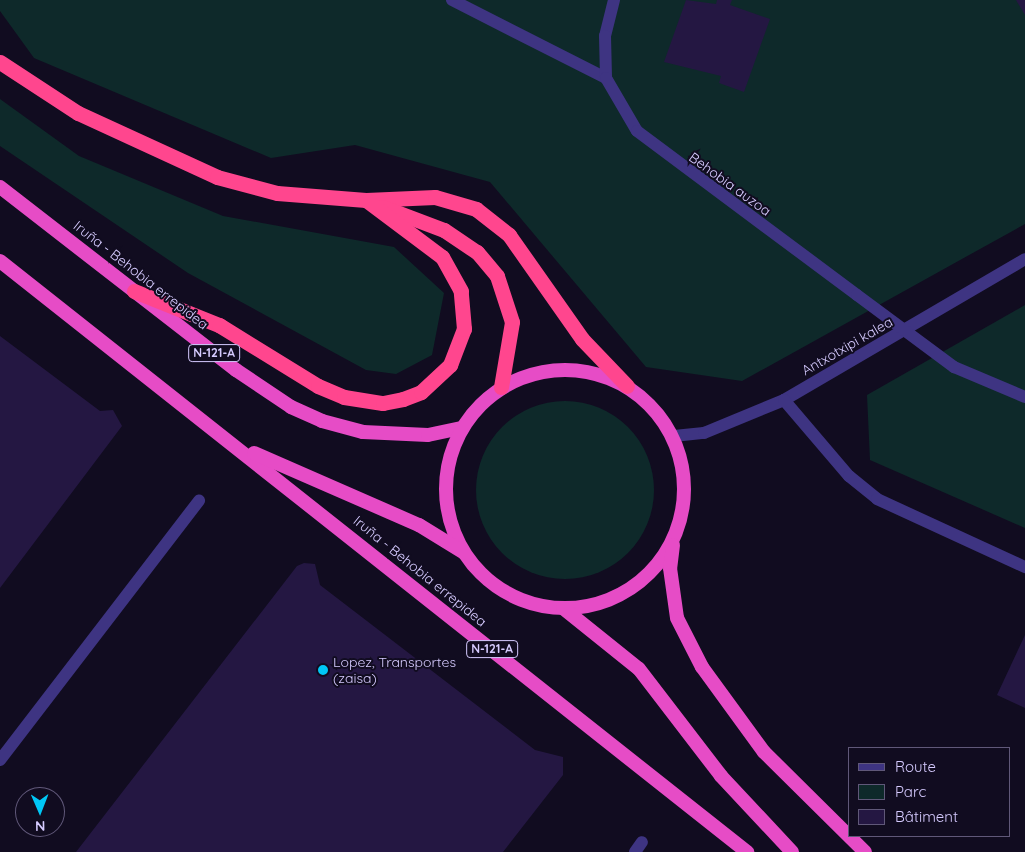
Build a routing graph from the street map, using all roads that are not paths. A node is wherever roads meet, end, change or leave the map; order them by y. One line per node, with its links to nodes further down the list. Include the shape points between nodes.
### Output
1 (452, 0): 4 (street)
2 (614, 0): 4 (street, Behobia auzoa, via 605,36)
3 (0, 62): 6 (highway, via 78,113 188,166 277,193)
4 (606, 78): 12 (street, Behobia auzoa, bridge, via 637,131 954,367)
5 (0, 187): 9 (highway, Iruña - Behobia errepidea / N-121-A)
6 (366, 200): 9 (highway, via 442,258 461,291 464,329 450,366 421,392 383,403 344,397 318,386 219,325); 10 (highway, via 435,197 456,201 494,220 521,251 582,338); 11 (highway, via 444,230 477,252 497,276 512,322)
7 (1025, 259): 13 (street, Antxotxipi kalea)
8 (0, 261): 16 (highway, Iruña - Behobia errepidea / N-121-A)
9 (134, 291): 14 (highway, Iruña - Behobia errepidea / N-121-A, via 236,370 322,421 396,436)
10 (627, 386): 11 (highway, N-121-A, via 596,373 564,369 531,374); 15 (highway, N-121-A, via 654,408)
11 (501, 387): 14 (highway, N-121-A, via 479,405)
12 (1025, 397)
13 (784, 400): 15 (street, Antxotxipi kalea, via 704,433); 20 (street, via 849,476 877,499)
14 (462, 428): 19 (highway, N-121-A, via 449,459 446,492 451,524)
15 (674, 436): 18 (highway, N-121-A, via 684,470 684,505)
16 (237, 446): 19 (highway, Iruña - Behobia errepidea / N-121-A, via 419,525); 25 (highway, Iruña - Behobia errepidea / N-121-A)
17 (199, 502): 22 (street)
18 (674, 539): 21 (highway, N-121-A, via 658,565 638,584 589,606); 23 (highway, N-121-A, via 672,598 685,638 702,667 764,752)
19 (463, 552): 21 (highway, N-121-A, via 482,575 506,592 533,604)
20 (1025, 567)
21 (563, 608): 26 (highway, via 639,669 721,776)
22 (0, 760)
23 (848, 835)
24 (850, 837): 27 (highway, N-121-A)
25 (747, 852)
26 (792, 852)
27 (865, 852)

